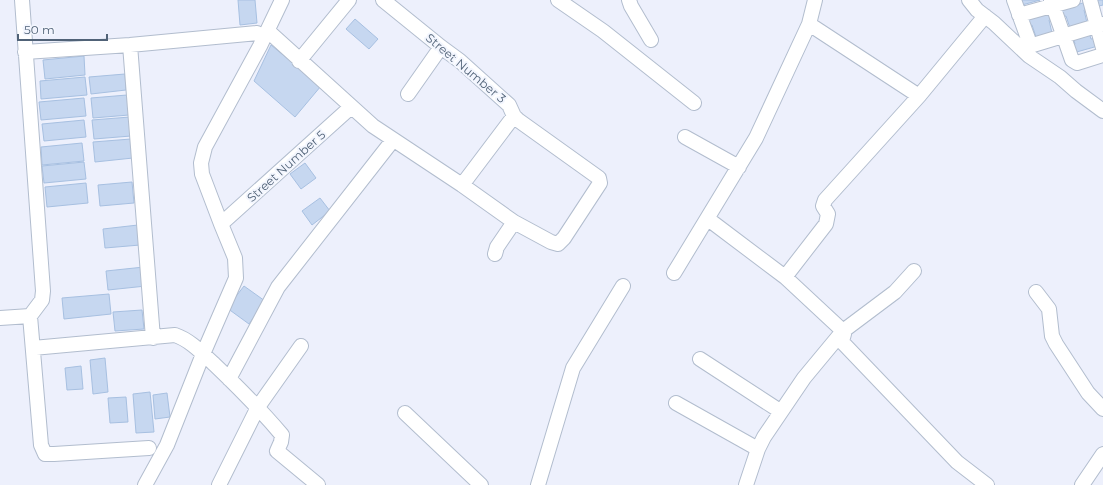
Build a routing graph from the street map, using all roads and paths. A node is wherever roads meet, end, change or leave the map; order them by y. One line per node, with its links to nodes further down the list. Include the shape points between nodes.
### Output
1 (22, 0): 23 (street)
2 (282, 0): 17 (street)
3 (350, 0): 25 (street)
4 (383, 0): 21 (street, Street Number 3)
5 (558, 0): 28 (street)
6 (629, 0): 19 (street, via 630,6)
7 (815, 0): 15 (street)
8 (969, 0): 14 (street)
9 (1014, 0): 13 (street)
10 (1073, 0): 12 (street)
11 (1090, 0): 16 (street)
12 (1051, 3): 13 (street); 18 (street)
13 (1019, 15): 18 (street, via 1032,45)
14 (985, 16): 27 (street); 30 (street, via 1029,56)
15 (809, 24): 27 (street); 34 (street, via 756,138)
16 (1100, 25): 18 (street); 22 (street)
17 (262, 32): 20 (street); 25 (street); 38 (street, via 205,147 202,174)
18 (1064, 36): 24 (street, via 1072,60 1077,62)
19 (651, 40)
20 (130, 45): 23 (street); 48 (street)
21 (441, 47): 26 (street); 31 (street, Street Number 3, via 510,105)
22 (1103, 48)
23 (25, 52): 45 (street, via 43,292 42,300)
24 (1103, 55)
25 (299, 61): 29 (street)
26 (408, 94)
27 (919, 96): 42 (street, via 825,200 823,206 828,214 826,224)
28 (694, 103)
29 (351, 107): 33 (street); 38 (street, Street Number 5)
30 (1103, 111)
31 (514, 116): 35 (street); 37 (street, Street Number 3, via 599,178 600,182 558,244)
32 (685, 137): 34 (street)
33 (393, 140): 35 (street); 53 (street, via 278,287)
34 (739, 167): 36 (street)
35 (462, 186): 37 (street)
36 (708, 219): 41 (street); 42 (street)
37 (514, 222): 39 (street)
38 (221, 224): 51 (street, via 235,258 236,278)
39 (495, 254)
40 (914, 271): 47 (street, via 895,292)
41 (674, 273)
42 (785, 277): 47 (street)
43 (623, 286): 66 (street, via 573,368)
44 (1036, 292): 56 (street, via 1049,309 1052,336 1056,344 1088,393)
45 (30, 316): 46 (street); 50 (street)
46 (0, 318)
47 (843, 331): 57 (street); 68 (street, via 844,344 957,462)
48 (153, 338): 50 (street); 51 (street, via 175,335 184,338)
49 (301, 346): 55 (street)
50 (33, 348): 59 (street, via 41,445 45,454)
51 (203, 354): 53 (street); 62 (street, via 167,445)
52 (700, 359): 57 (street)
53 (229, 379): 55 (street)
54 (676, 403): 60 (street)
55 (258, 407): 63 (street); 64 (street, via 282,435 277,451)
56 (1103, 409)
57 (780, 411): 60 (street)
58 (405, 413): 65 (street)
59 (149, 448)
60 (758, 449): 67 (street)
61 (1103, 454): 69 (street)
62 (145, 485)
63 (219, 485)
64 (318, 485)
65 (481, 485)
66 (538, 485)
67 (746, 485)
68 (987, 485)
69 (1082, 485)

